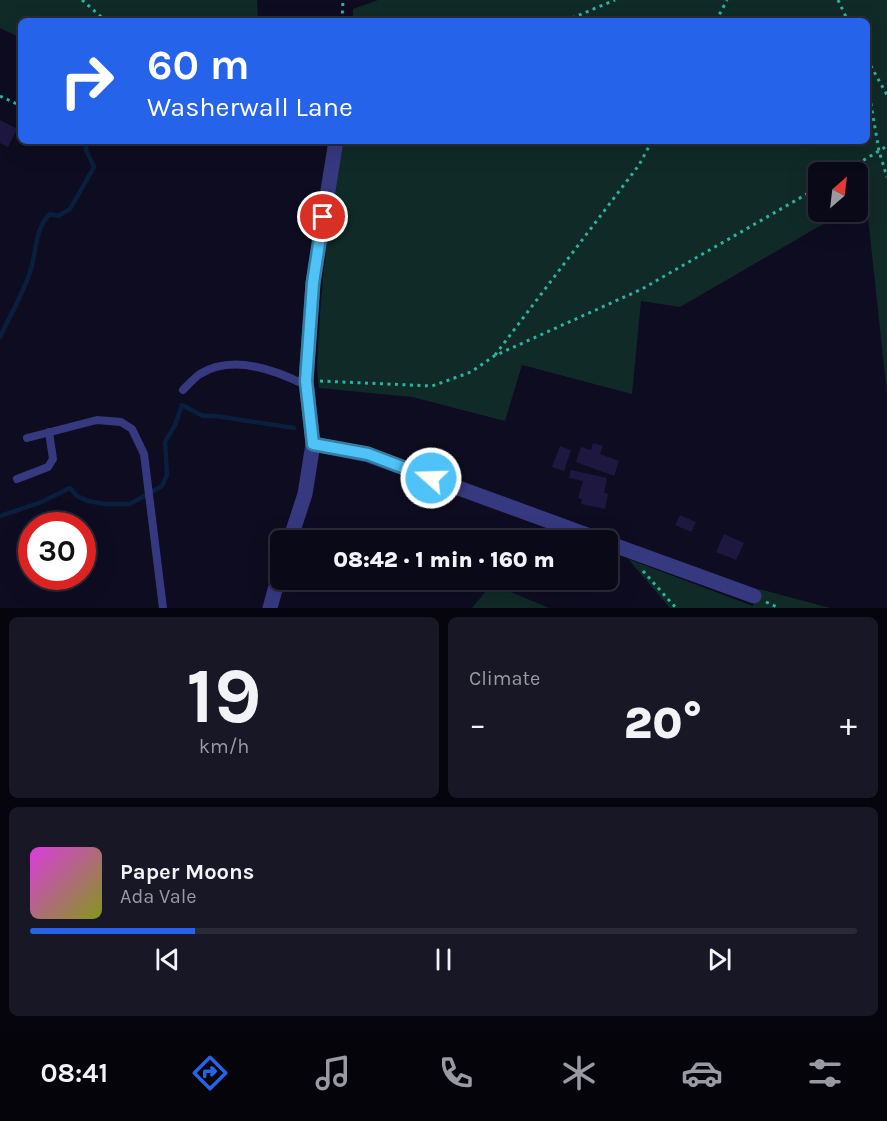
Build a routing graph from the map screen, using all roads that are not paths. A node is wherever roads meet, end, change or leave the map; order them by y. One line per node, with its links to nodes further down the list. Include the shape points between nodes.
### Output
1 (336, 144): 2 (street, via 313,283)
2 (307, 383): 3 (lane, via 234,365 200,374); 6 (street)
3 (183, 390)
4 (49, 432): 5 (lane); 7 (lane, via 53,459 48,467); 13 (lane, via 97,420 116,421 132,429 144,454)
5 (27, 438)
6 (313, 444): 8 (street, via 305,494); 9 (street, via 368,454)
7 (17, 479)
8 (293, 530)
9 (573, 530)
10 (618, 547): 12 (street)
11 (275, 590): 14 (street)
12 (754, 596)
13 (163, 608)
14 (270, 608)

